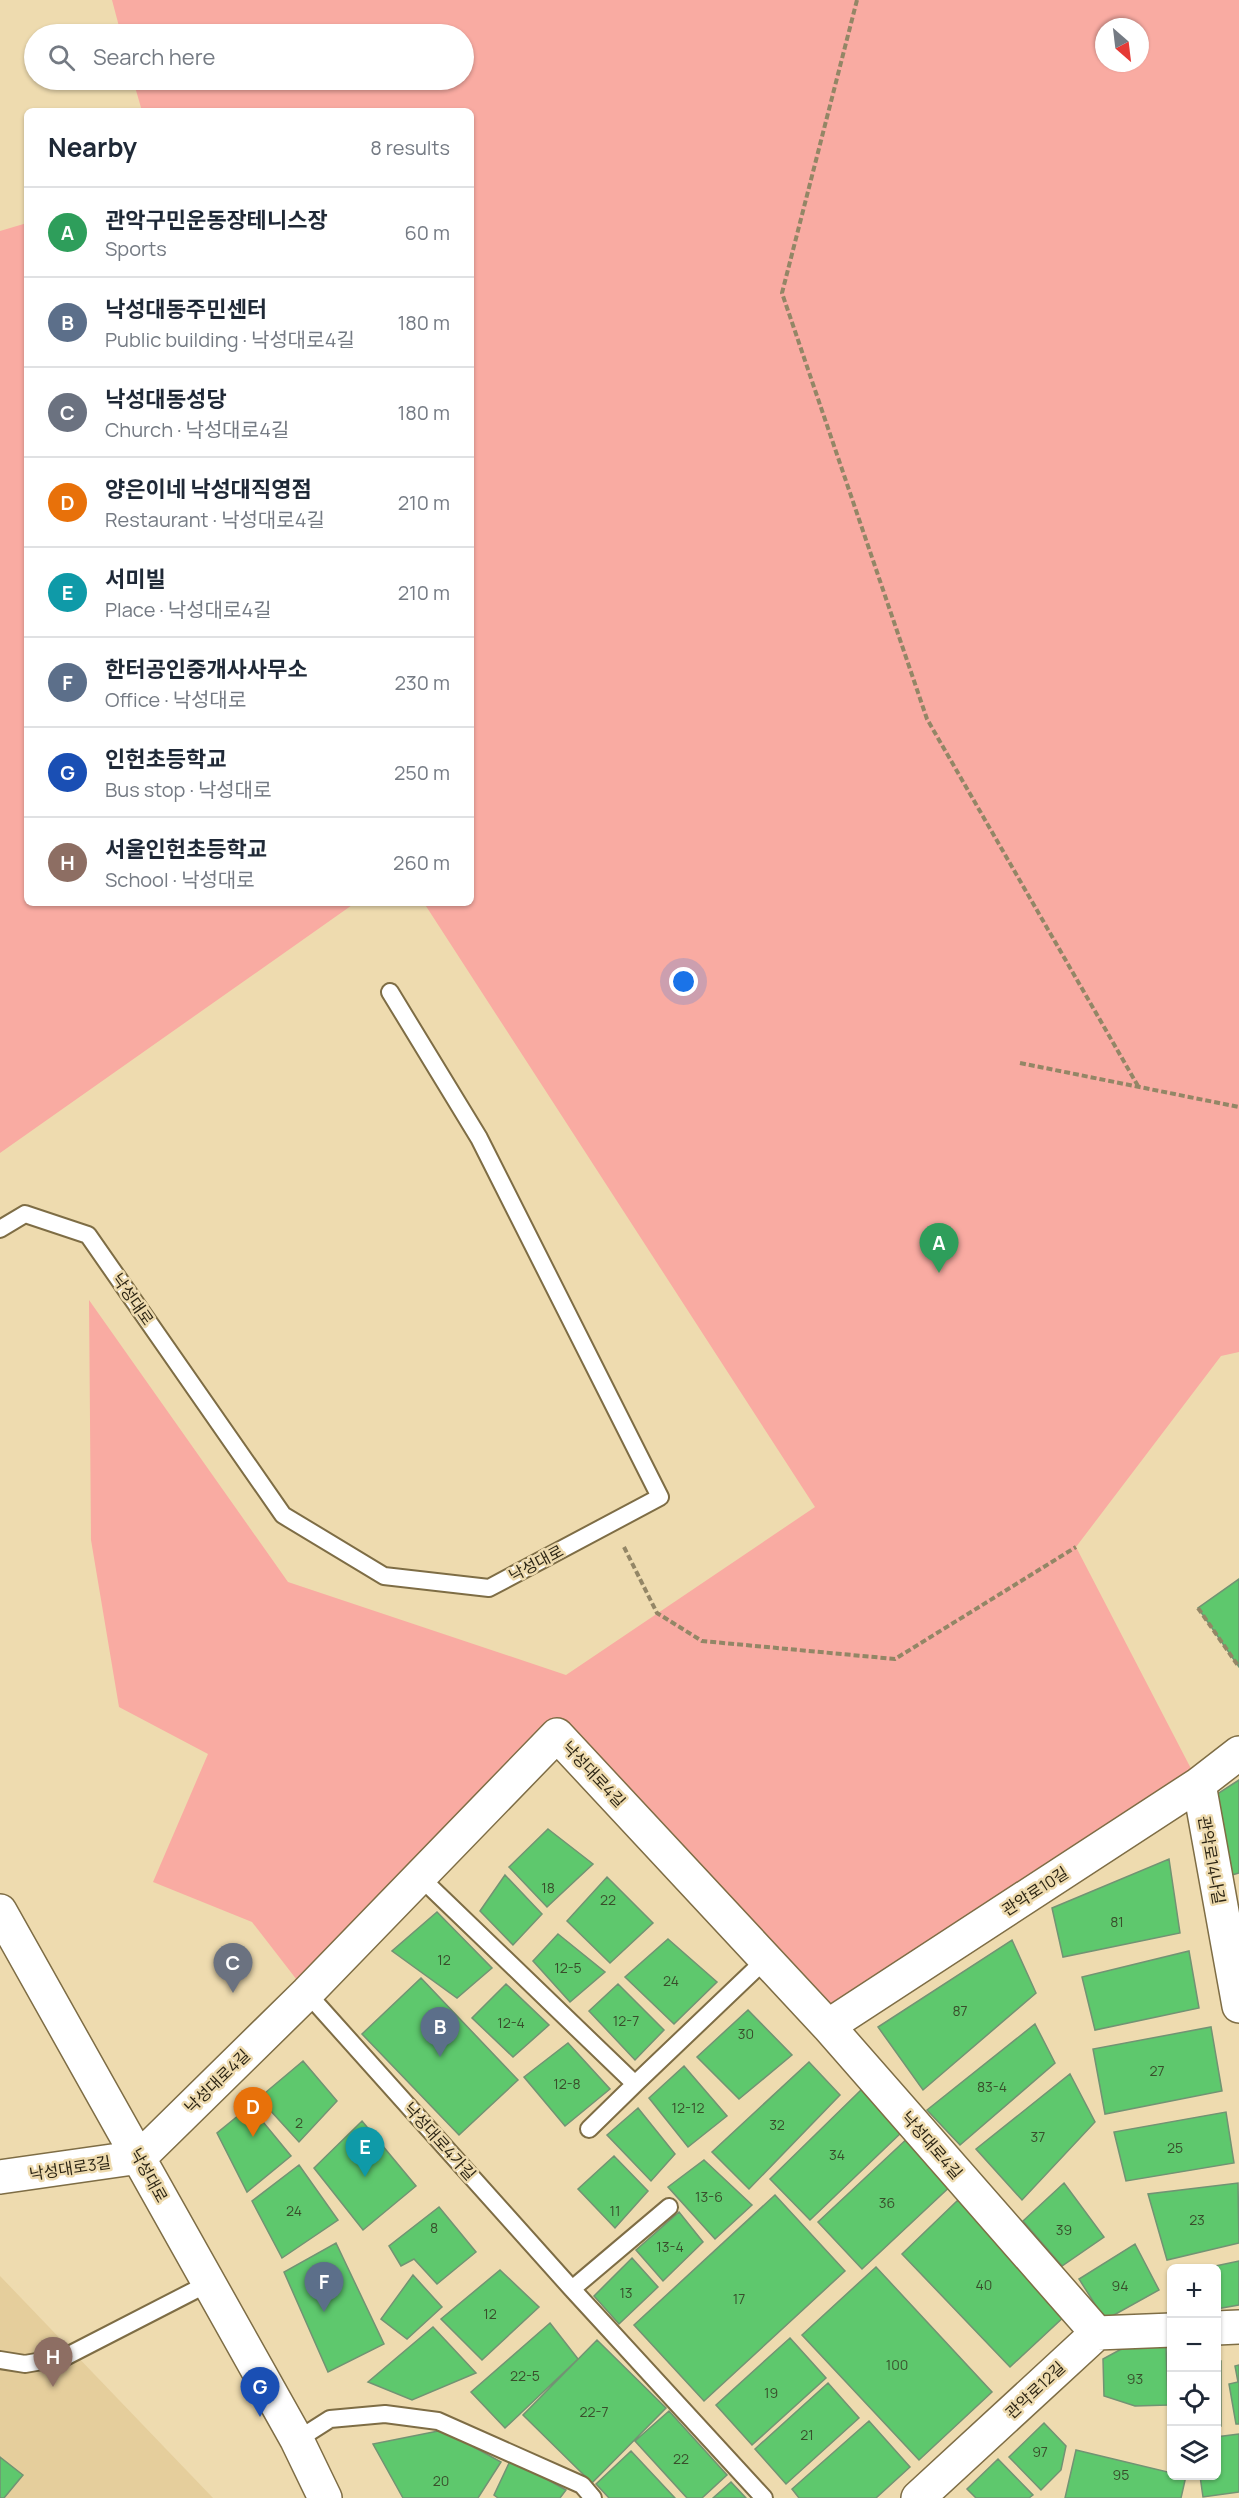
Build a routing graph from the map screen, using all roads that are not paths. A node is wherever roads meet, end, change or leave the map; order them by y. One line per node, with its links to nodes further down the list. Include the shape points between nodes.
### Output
1 (390, 992): 2 (lane, 낙성대로, via 479,1138 660,1497 489,1588 384,1576 283,1515 88,1235 25,1214)
2 (0, 1230)
3 (1239, 1753): 4 (street, 관악로10길)
4 (1199, 1784): 9 (street, 관악로14나길); 10 (street, 관악로10길)
5 (420, 1876): 7 (street, 낙성대로4길, via 557,1735); 8 (street, 낙성대로4길); 11 (lane)
6 (0, 1911): 13 (street, 낙성대로)
7 (766, 1959): 10 (street, 낙성대로4길); 11 (lane)
8 (307, 1993): 13 (street, 낙성대로4길); 17 (lane, 낙성대로4가길)
9 (1239, 2006)
10 (828, 2026): 21 (street, 낙성대로4길)
11 (635, 2084): 12 (lane)
12 (589, 2129)
13 (140, 2157): 14 (street, 낙성대로3길); 16 (street, 낙성대로)
14 (0, 2178)
15 (669, 2206): 17 (lane)
16 (209, 2283): 22 (lane, via 65,2357 25,2364); 23 (street, 낙성대로)
17 (572, 2289): 26 (lane, 낙성대로4가길)
18 (1239, 2327): 19 (street)
19 (1221, 2328)
20 (1167, 2330): 21 (street)
21 (1097, 2333): 27 (street, 관악로12길)
22 (0, 2361)
23 (297, 2440): 24 (street, 낙성대로); 25 (lane, via 330,2419 385,2414 438,2421 582,2485)
24 (325, 2498)
25 (593, 2498)
26 (764, 2498)
27 (918, 2498)

